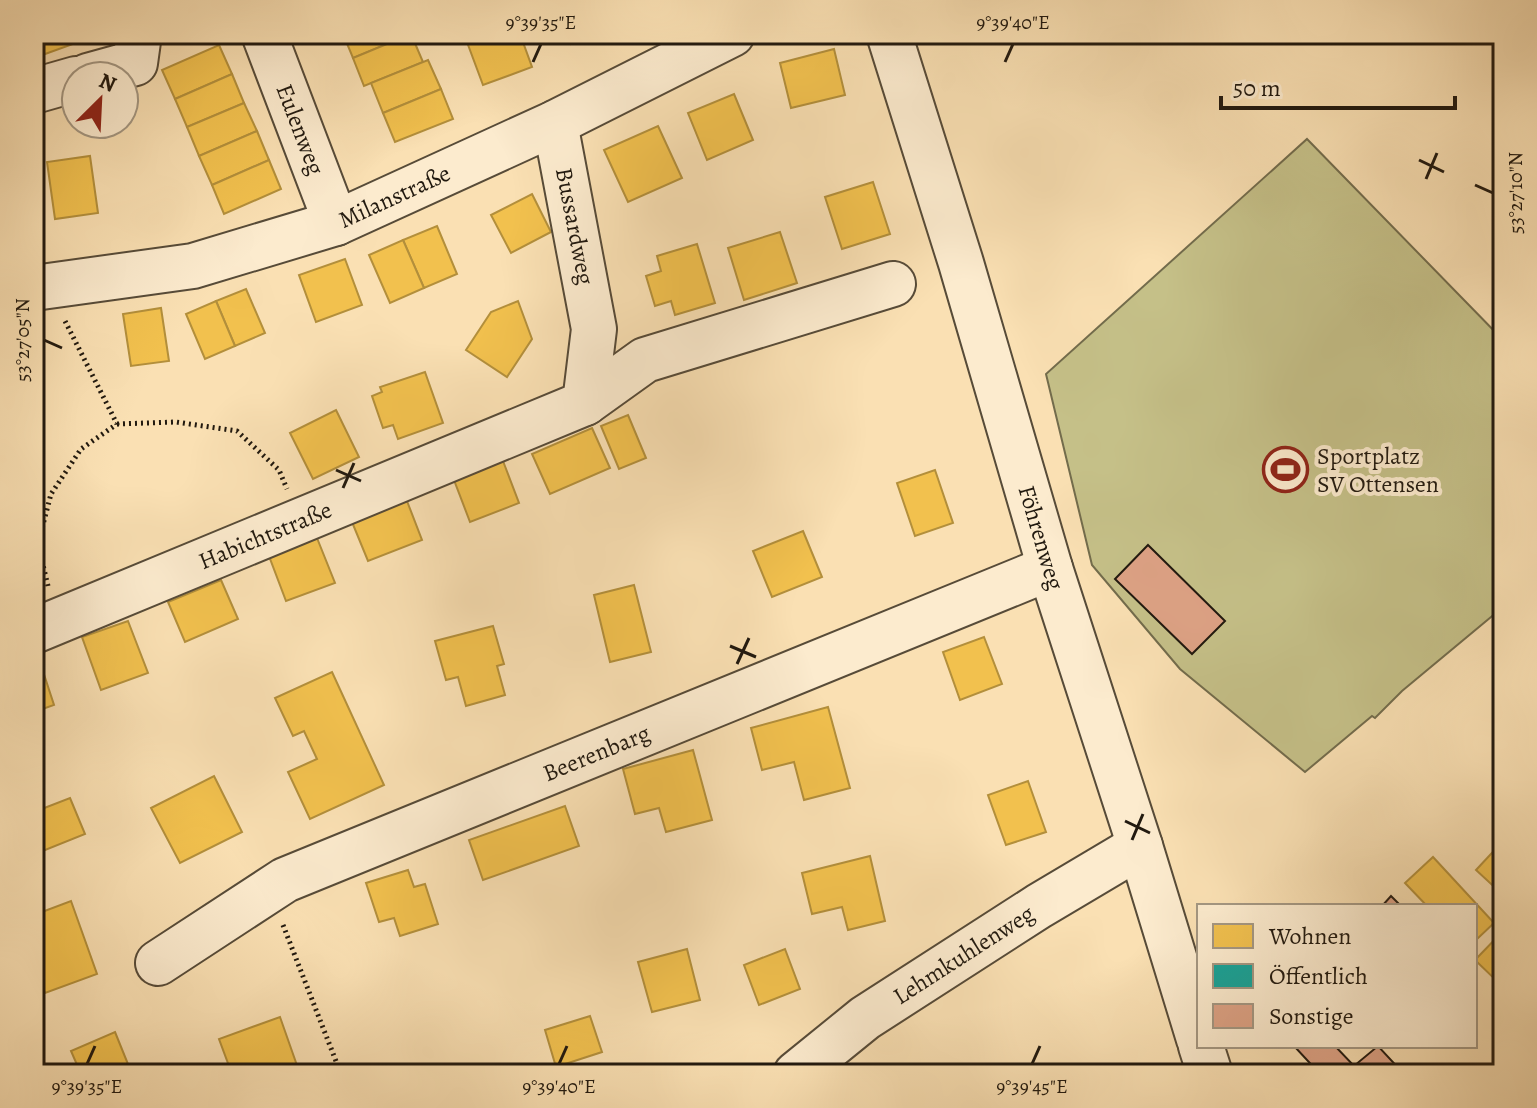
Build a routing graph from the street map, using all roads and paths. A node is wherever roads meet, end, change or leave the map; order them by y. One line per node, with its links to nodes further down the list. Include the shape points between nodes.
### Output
1 (139, 34): 5 (street)
2 (264, 34): 9 (street, Eulenweg)
3 (732, 34): 8 (street, Milanstraße)
4 (889, 34): 15 (street, Föhrenweg)
5 (135, 60)
6 (60, 84): 7 (street)
7 (34, 91)
8 (555, 123): 9 (street, Milanstraße); 12 (street, Bussardweg, via 594,329)
9 (336, 223): 11 (street, Milanstraße, via 193,266)
10 (893, 284): 12 (street, Habichtstraße, via 645,360)
11 (41, 287): 13 (path)
12 (585, 403): 14 (street, Habichtstraße)
13 (117, 424): 14 (path, via 176,422 237,431 279,470); 16 (path, via 81,449 51,494 38,544)
14 (301, 522): 16 (street, Habichtstraße)
15 (1050, 568): 17 (street, Föhrenweg); 18 (street, Beerenbarg)
16 (46, 626)
17 (1140, 846): 20 (street, Föhrenweg); 24 (street, Lehmkuhlenweg, via 865,1018)
18 (270, 890): 19 (street, Beerenbarg); 23 (path)
19 (158, 963)
20 (1197, 1032)
21 (1202, 1048): 25 (street)
22 (1503, 1061): 26 (path)
23 (341, 1074)
24 (796, 1074)
25 (1210, 1074)
26 (1488, 1074)

